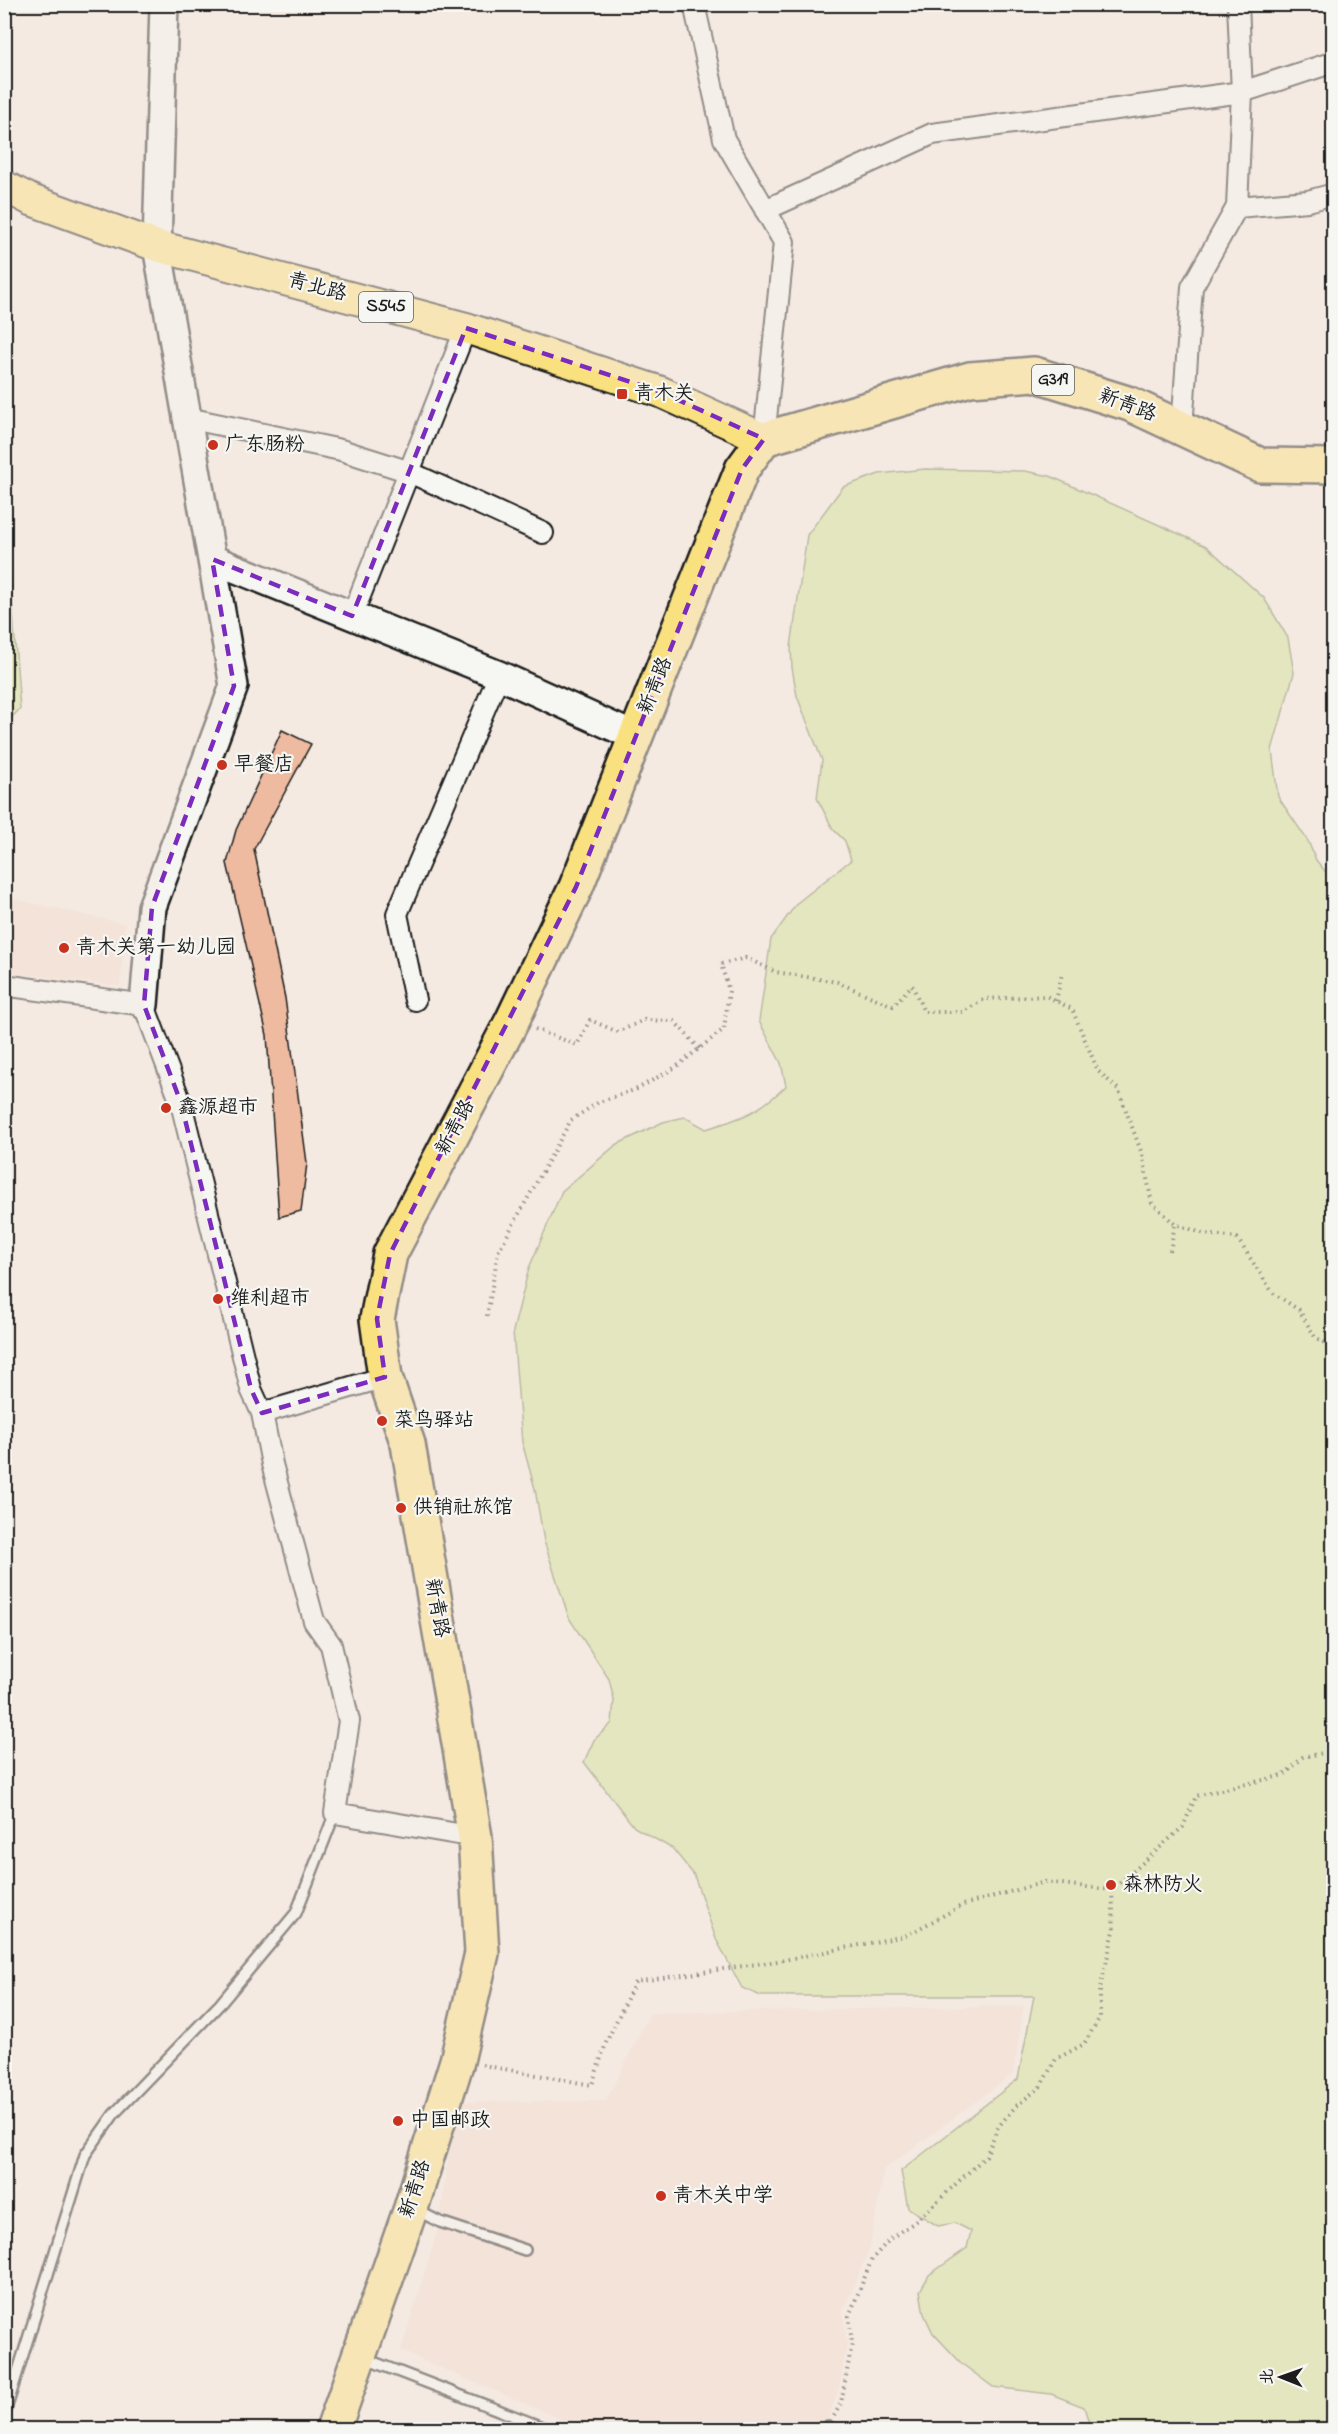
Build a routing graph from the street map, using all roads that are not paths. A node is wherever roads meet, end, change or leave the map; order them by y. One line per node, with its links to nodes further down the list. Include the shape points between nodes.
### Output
1 (164, 4): 10 (main road)
2 (694, 4): 9 (street, via 724,139)
3 (1238, 4): 5 (street)
4 (1334, 62): 5 (street)
5 (1242, 92): 8 (street); 9 (street, via 932,134)
6 (4, 186): 10 (main road, 青北路 / S545, via 31,200)
7 (1334, 194): 8 (street, via 1308,201)
8 (1237, 207): 13 (street, via 1192,287)
9 (765, 210): 14 (street, via 784,243)
10 (157, 246): 11 (main road, 青北路 / S545); 12 (main road)
11 (466, 328): 14 (main road, 青北路 / S545, via 661,392); 16 (street)
12 (187, 418): 16 (street, via 341,450); 18 (main road)
13 (1182, 428): 14 (highway, 新青路 / G319, via 1130,404 1034,374 970,379); 15 (highway, 新青路 / G319, via 1260,465)
14 (764, 439): 21 (highway, 新青路, via 742,469)
15 (1334, 466)
16 (407, 471): 17 (street); 19 (street)
17 (543, 533)
18 (212, 559): 19 (main road); 24 (main road, via 234,686 152,907)
19 (352, 615): 20 (main road)
20 (499, 675): 21 (main road); 23 (street, via 397,914)
21 (636, 737): 25 (highway, 新青路, via 576,887 512,1021 390,1254 377,1319)
22 (4, 985): 24 (street)
23 (415, 1000)
24 (144, 1005): 26 (street, via 181,1103 251,1389)
25 (385, 1377): 26 (street); 28 (highway, 新青路, via 408,1444)
26 (262, 1413): 27 (street, via 314,1621 331,1645 349,1721)
27 (335, 1814): 28 (street); 32 (lane, via 296,1914 221,2003 114,2114 85,2155)
28 (475, 1837): 29 (highway, 新青路, via 482,1953 458,2061)
29 (411, 2208): 30 (lane, via 440,2222); 31 (highway, 新青路)
30 (525, 2250)
31 (358, 2356): 33 (highway, 新青路); 34 (lane)
32 (4, 2416)
33 (333, 2430)
34 (550, 2430)

